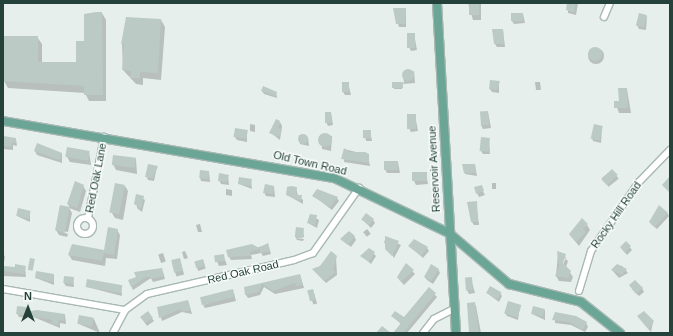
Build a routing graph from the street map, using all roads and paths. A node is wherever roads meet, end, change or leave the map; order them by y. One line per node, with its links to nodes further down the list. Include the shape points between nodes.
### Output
1 (437, 3): 9 (main road, Reservoir Avenue)
2 (610, 3): 3 (street)
3 (604, 17)
4 (3, 121): 5 (main road, Old Town Road)
5 (104, 137): 7 (main road, Old Town Road, via 304,171); 8 (street, Red Oak Lane)
6 (670, 150): 11 (street, Rocky Hill Road, via 639,182 591,251)
7 (359, 188): 9 (main road, Old Town Road); 13 (street, Red Oak Road, via 317,248 304,257 156,291)
8 (88, 218)
9 (449, 233): 12 (main road, Reservoir Avenue); 17 (main road, Old Town Road, via 502,280 523,290 581,302)
10 (3, 289): 13 (street)
11 (579, 291)
12 (454, 309): 15 (street, via 434,319); 16 (main road, Reservoir Avenue)
13 (125, 310): 14 (street)
14 (113, 333)
15 (423, 333)
16 (456, 333)
17 (620, 333)

